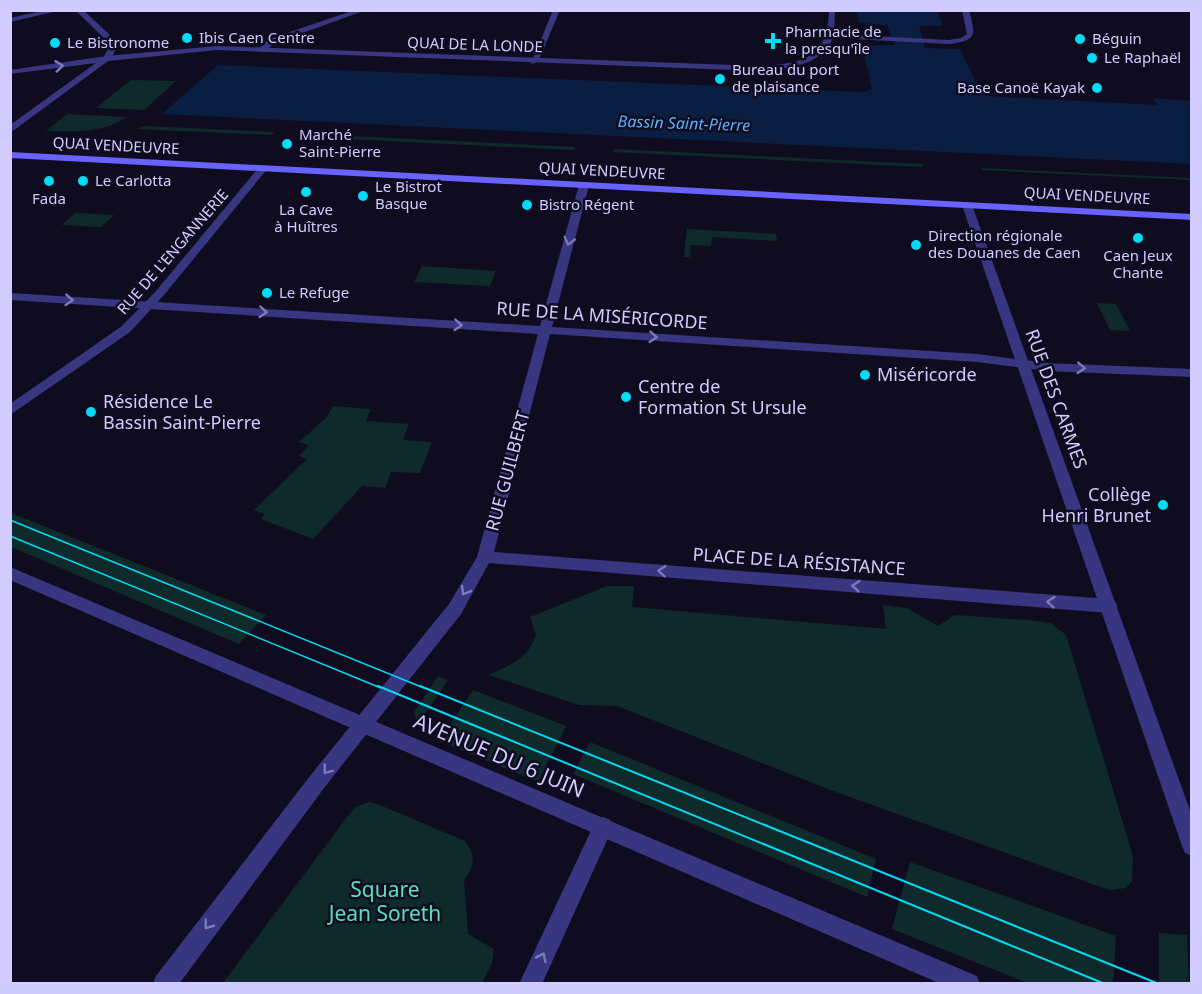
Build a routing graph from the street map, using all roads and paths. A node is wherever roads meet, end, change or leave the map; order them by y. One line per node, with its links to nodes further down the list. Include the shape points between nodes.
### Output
1 (58, 10): 9 (street)
2 (78, 10): 12 (street, via 109,39 112,49)
3 (363, 10): 11 (street, via 272,41)
4 (557, 10): 13 (street)
5 (831, 10): 10 (street)
6 (965, 10): 10 (street, via 971,30 963,40)
7 (1138, 10): 8 (street)
8 (1162, 10)
9 (10, 20)
10 (831, 36): 13 (street, QUAI DE LA LONDE, via 822,51 810,58 770,68)
11 (261, 50): 12 (street, QUAI DE LA LONDE, via 192,49); 13 (street, QUAI DE LA LONDE)
12 (107, 58): 14 (street, QUAI DE LA LONDE, one-way to 12); 15 (street)
13 (534, 62)
14 (10, 72)
15 (10, 130)
16 (10, 155): 17 (main road, QUAI VENDEUVRE)
17 (263, 168): 18 (main road, QUAI VENDEUVRE); 22 (street, RUE DE L'ENGANNERIE)
18 (584, 185): 19 (main road, QUAI VENDEUVRE); 23 (street, RUE GUILBERT, one-way to 23)
19 (967, 205): 20 (main road, QUAI VENDEUVRE); 24 (street, RUE DES CARMES)
20 (1191, 217)
21 (10, 296): 22 (street, RUE DE LA MISÉRICORDE, one-way to 22)
22 (149, 305): 23 (street, RUE DE LA MISÉRICORDE, one-way to 23); 26 (street, RUE DE L'ENGANNERIE, via 126,329)
23 (545, 331): 24 (street, RUE DE LA MISÉRICORDE, one-way to 24); 27 (street, RUE GUILBERT)
24 (1023, 362): 25 (street, RUE DE LA MISÉRICORDE, one-way to 25, via 1047,367); 29 (street, RUE DES CARMES)
25 (1191, 373)
26 (10, 411)
27 (485, 557): 29 (street, PLACE DE LA RÉSISTANCE, one-way to 27); 30 (street, RUE GUILBERT, one-way to 30, via 455,609)
28 (10, 573): 30 (street, AVENUE DU 6 JUIN)
29 (1109, 606): 32 (street, RUE DES CARMES)
30 (364, 725): 31 (street, AVENUE DU 6 JUIN); 33 (street, RUE GUILBERT, one-way to 33)
31 (603, 827): 34 (street, one-way to 31); 35 (street, AVENUE DU 6 JUIN)
32 (1191, 846)
33 (164, 984)
34 (530, 984)
35 (969, 984)

